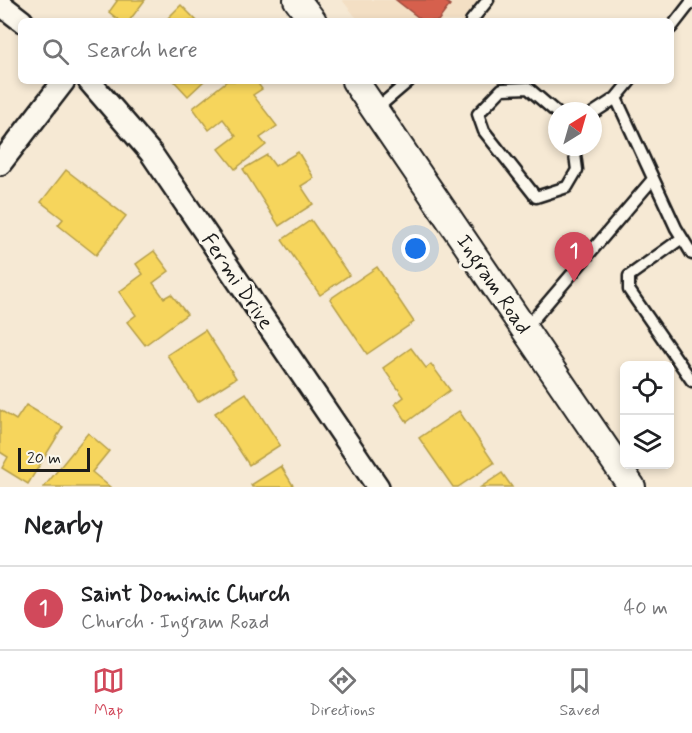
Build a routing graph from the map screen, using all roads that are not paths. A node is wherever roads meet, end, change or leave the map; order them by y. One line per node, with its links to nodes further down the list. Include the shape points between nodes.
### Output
1 (297, 0): 6 (street)
2 (488, 0): 7 (lane)
3 (692, 1): 8 (lane)
4 (0, 4): 5 (street)
5 (18, 18)
6 (311, 18)
7 (473, 18)
8 (674, 24)
9 (62, 84): 19 (street)
10 (92, 84): 25 (street, Fermi Drive, via 151,153)
11 (358, 84): 17 (street, Ingram Road)
12 (405, 84): 17 (lane)
13 (628, 84): 14 (lane)
14 (616, 98): 16 (lane); 20 (lane)
15 (548, 105): 18 (lane, via 528,88 502,89 478,114 484,130 536,197 567,188 577,170)
16 (602, 107)
17 (375, 110): 23 (street, Ingram Road)
18 (575, 156)
19 (0, 164)
20 (653, 180): 21 (lane); 23 (lane)
21 (682, 238): 22 (lane); 24 (lane, via 629,276 629,290)
22 (692, 254)
23 (525, 329): 26 (street, Ingram Road)
24 (692, 381)
25 (378, 487)
26 (633, 487)

